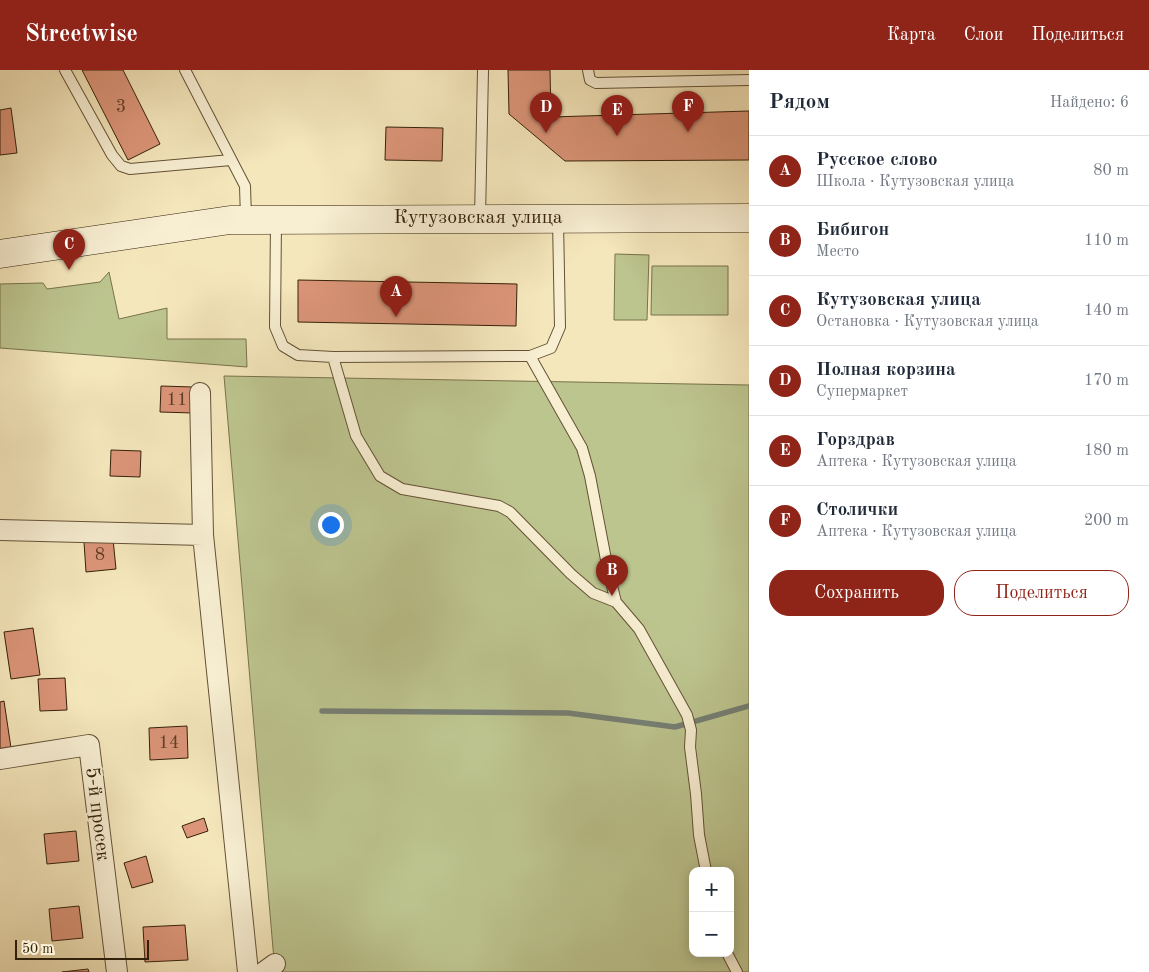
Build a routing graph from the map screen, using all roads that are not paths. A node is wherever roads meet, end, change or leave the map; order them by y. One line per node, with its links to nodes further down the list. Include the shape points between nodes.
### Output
1 (65, 70): 6 (lane, via 112,156 121,166 130,169)
2 (185, 70): 6 (lane)
3 (483, 70): 8 (lane)
4 (588, 70): 5 (lane, via 590,80 596,83)
5 (749, 80)
6 (231, 160): 10 (lane, via 245,186)
7 (558, 217): 8 (street, Кутузовская улица); 9 (street, Кутузовская улица); 13 (lane, via 560,327 551,348)
8 (480, 218): 11 (street, Кутузовская улица)
9 (749, 218)
10 (246, 219): 11 (street, Кутузовская улица); 12 (street, Кутузовская улица)
11 (276, 219): 14 (lane, via 275,327 282,346 298,355)
12 (0, 254)
13 (530, 356): 14 (lane); 18 (lane, via 582,448)
14 (333, 357): 18 (lane, via 356,436 380,476 402,489 499,506 510,512 593,593)
15 (200, 393): 17 (street)
16 (0, 530): 17 (street)
17 (203, 535): 23 (street)
18 (616, 602): 20 (lane, via 640,629 686,715 691,730 699,835)
19 (0, 759): 22 (street, 5-й просек, via 89,745)
20 (705, 867)
21 (729, 957): 24 (lane)
22 (117, 972)
23 (248, 972)
24 (737, 972)

